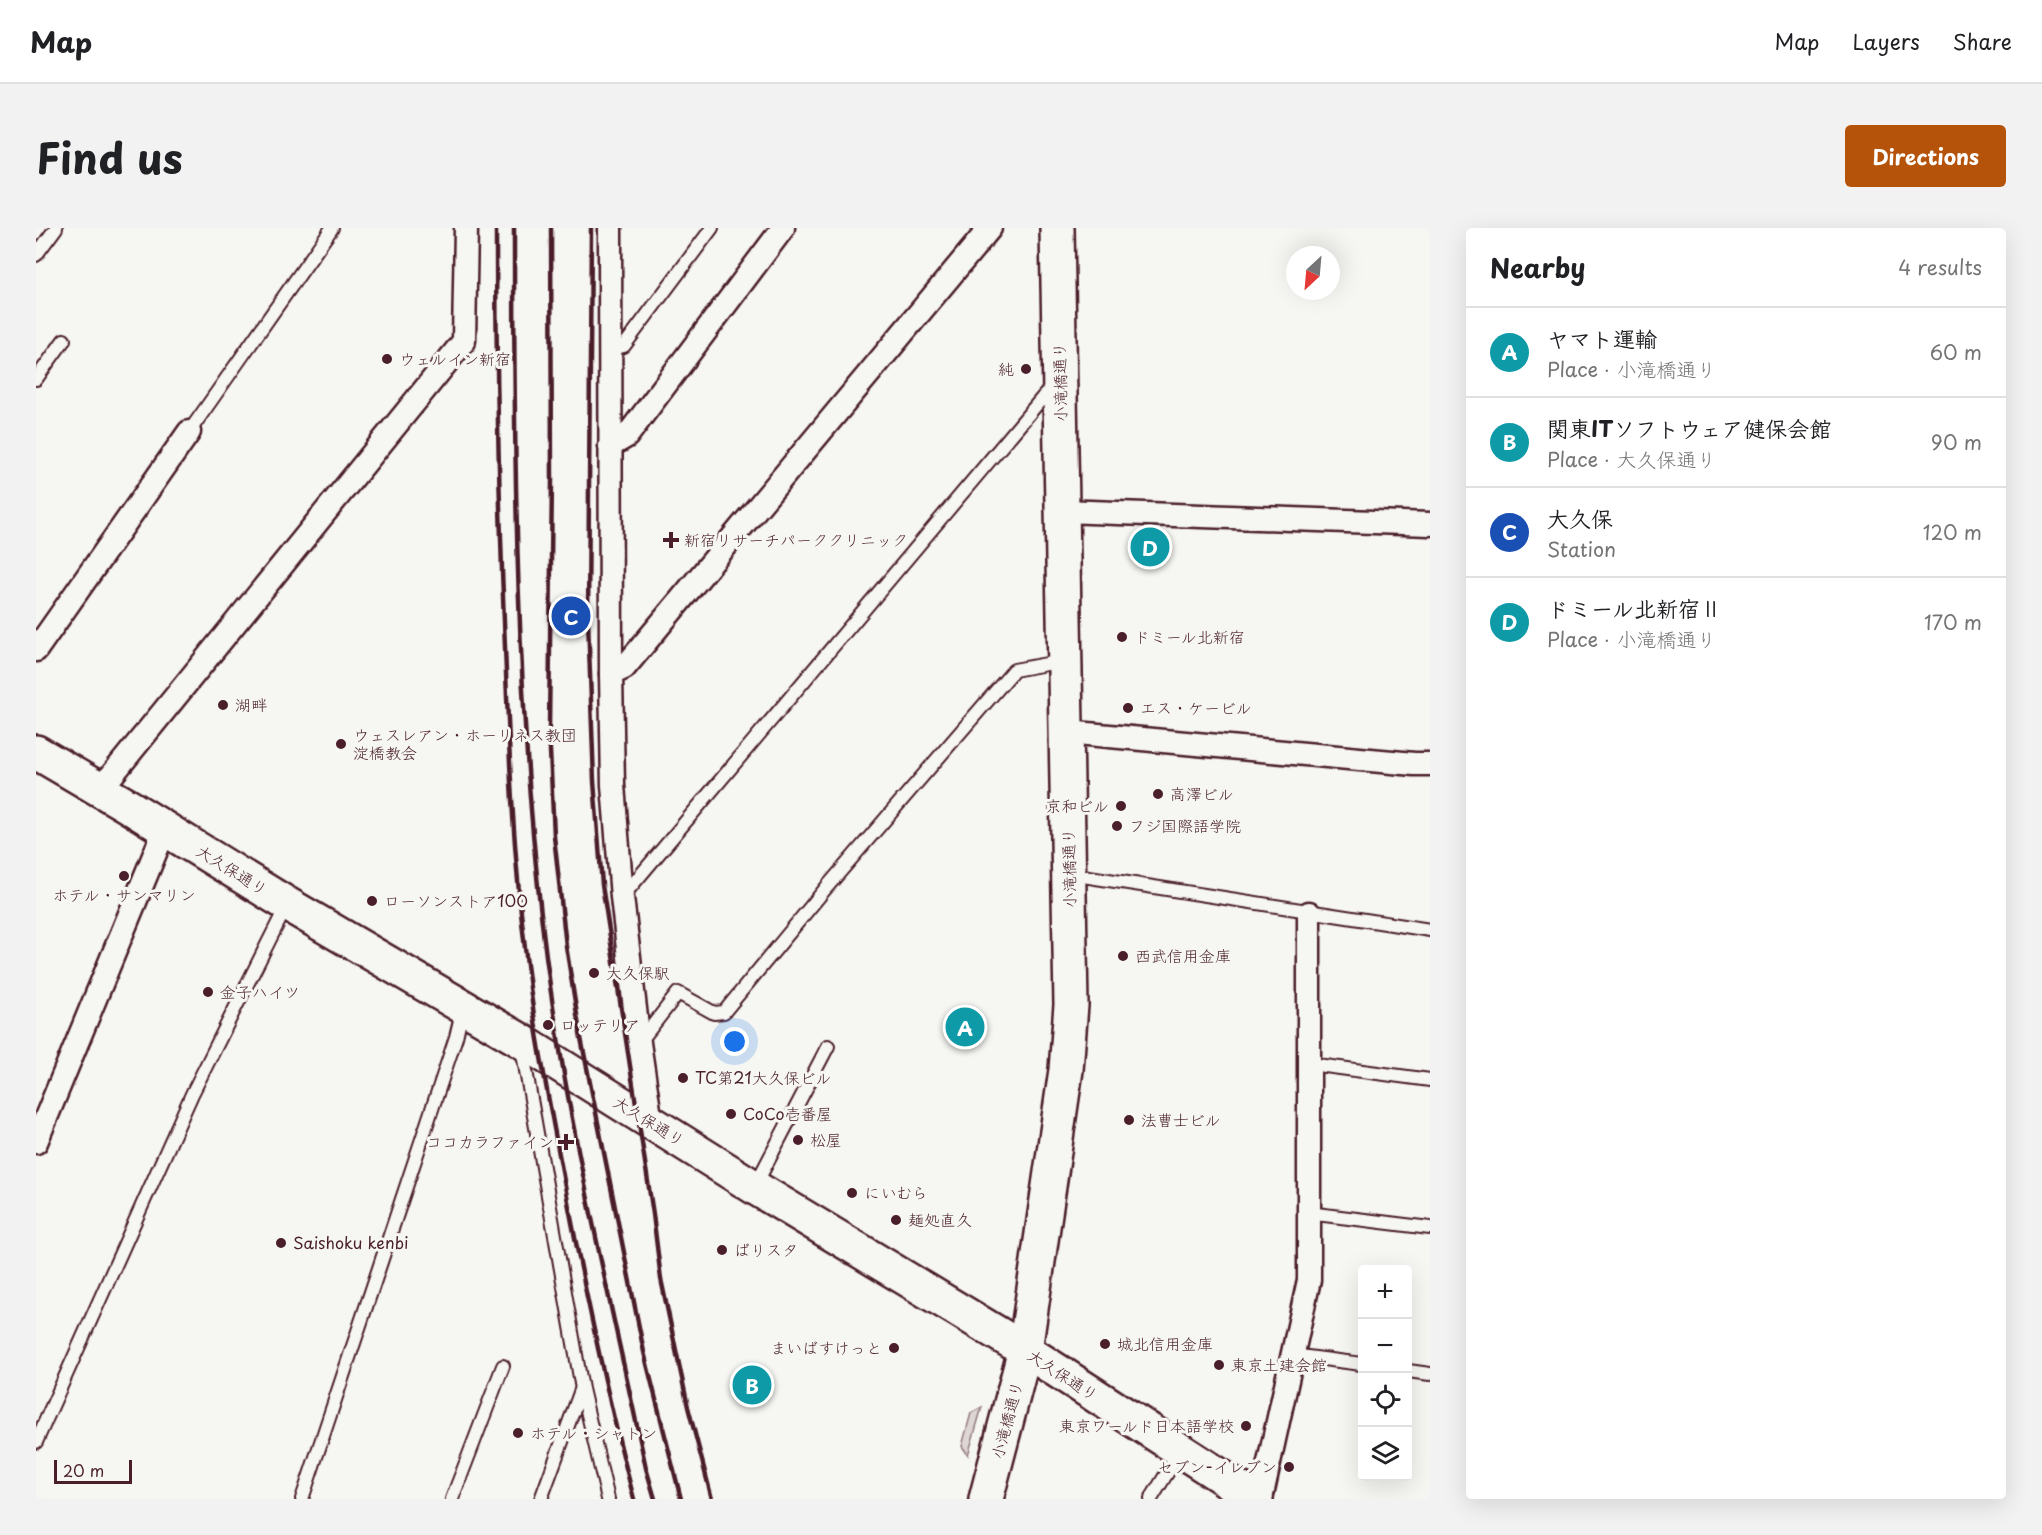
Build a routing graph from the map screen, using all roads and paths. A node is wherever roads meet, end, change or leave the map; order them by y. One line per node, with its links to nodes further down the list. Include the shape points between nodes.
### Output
1 (56, 228): 9 (lane)
2 (332, 228): 15 (lane)
3 (466, 228): 25 (street, via 464,340)
4 (610, 228): 12 (street)
5 (712, 228): 12 (lane, via 624,346)
6 (783, 228): 16 (street, via 627,436)
7 (990, 228): 21 (street, via 624,668)
8 (1057, 228): 13 (main road, 小滝橋通り)
9 (41, 239): 10 (lane)
10 (36, 255)
11 (64, 340): 14 (lane)
12 (611, 349): 16 (street)
13 (1060, 377): 17 (main road, 小滝橋通り); 28 (lane)
14 (36, 379)
15 (189, 432): 19 (street)
16 (610, 446): 21 (street)
17 (1062, 511): 18 (street); 20 (main road, 小滝橋通り)
18 (1430, 524)
19 (36, 650)
20 (1064, 660): 22 (main road, 小滝橋通り); 34 (lane, via 1014,670 724,1011 714,1013 678,993)
21 (611, 674): 28 (street, via 613,786)
22 (1066, 732): 24 (street); 27 (main road, 小滝橋通り)
23 (36, 752): 25 (main road, 大久保通り)
24 (1430, 764)
25 (98, 788): 26 (main road, 大久保通り)
26 (165, 829): 29 (main road, 大久保通り); 39 (street)
27 (1069, 874): 30 (lane); 43 (main road, 小滝橋通り, via 1071,1005 1066,1070)
28 (622, 897): 34 (street)
29 (288, 904): 32 (main road, 大久保通り); 50 (lane, via 192,1095)
30 (1310, 913): 31 (lane); 36 (street)
31 (1430, 930)
32 (463, 1007): 33 (main road, 大久保通り); 53 (lane)
33 (520, 1040): 38 (main road, 大久保通り); 49 (lane)
34 (636, 1042): 38 (street)
35 (828, 1046): 40 (lane)
36 (1310, 1064): 37 (lane); 41 (street)
37 (1430, 1080)
38 (651, 1123): 40 (main road, 大久保通り)
39 (36, 1142)
40 (754, 1187): 43 (main road, 大久保通り)
41 (1308, 1213): 42 (lane); 44 (street, via 1309,1280)
42 (1430, 1228)
43 (1025, 1350): 51 (main road, 大久保通り); 57 (main road, 小滝橋通り)
44 (1292, 1354): 45 (lane); 59 (street)
45 (1358, 1363)
46 (503, 1366): 54 (lane)
47 (1412, 1372): 48 (lane)
48 (1430, 1374)
49 (582, 1389): 55 (lane); 56 (lane)
50 (36, 1442)
51 (1180, 1451): 52 (main road, 大久保通り); 58 (lane)
52 (1239, 1492)
53 (302, 1499)
54 (452, 1499)
55 (541, 1499)
56 (608, 1499)
57 (986, 1499)
58 (1151, 1499)
59 (1261, 1499)

